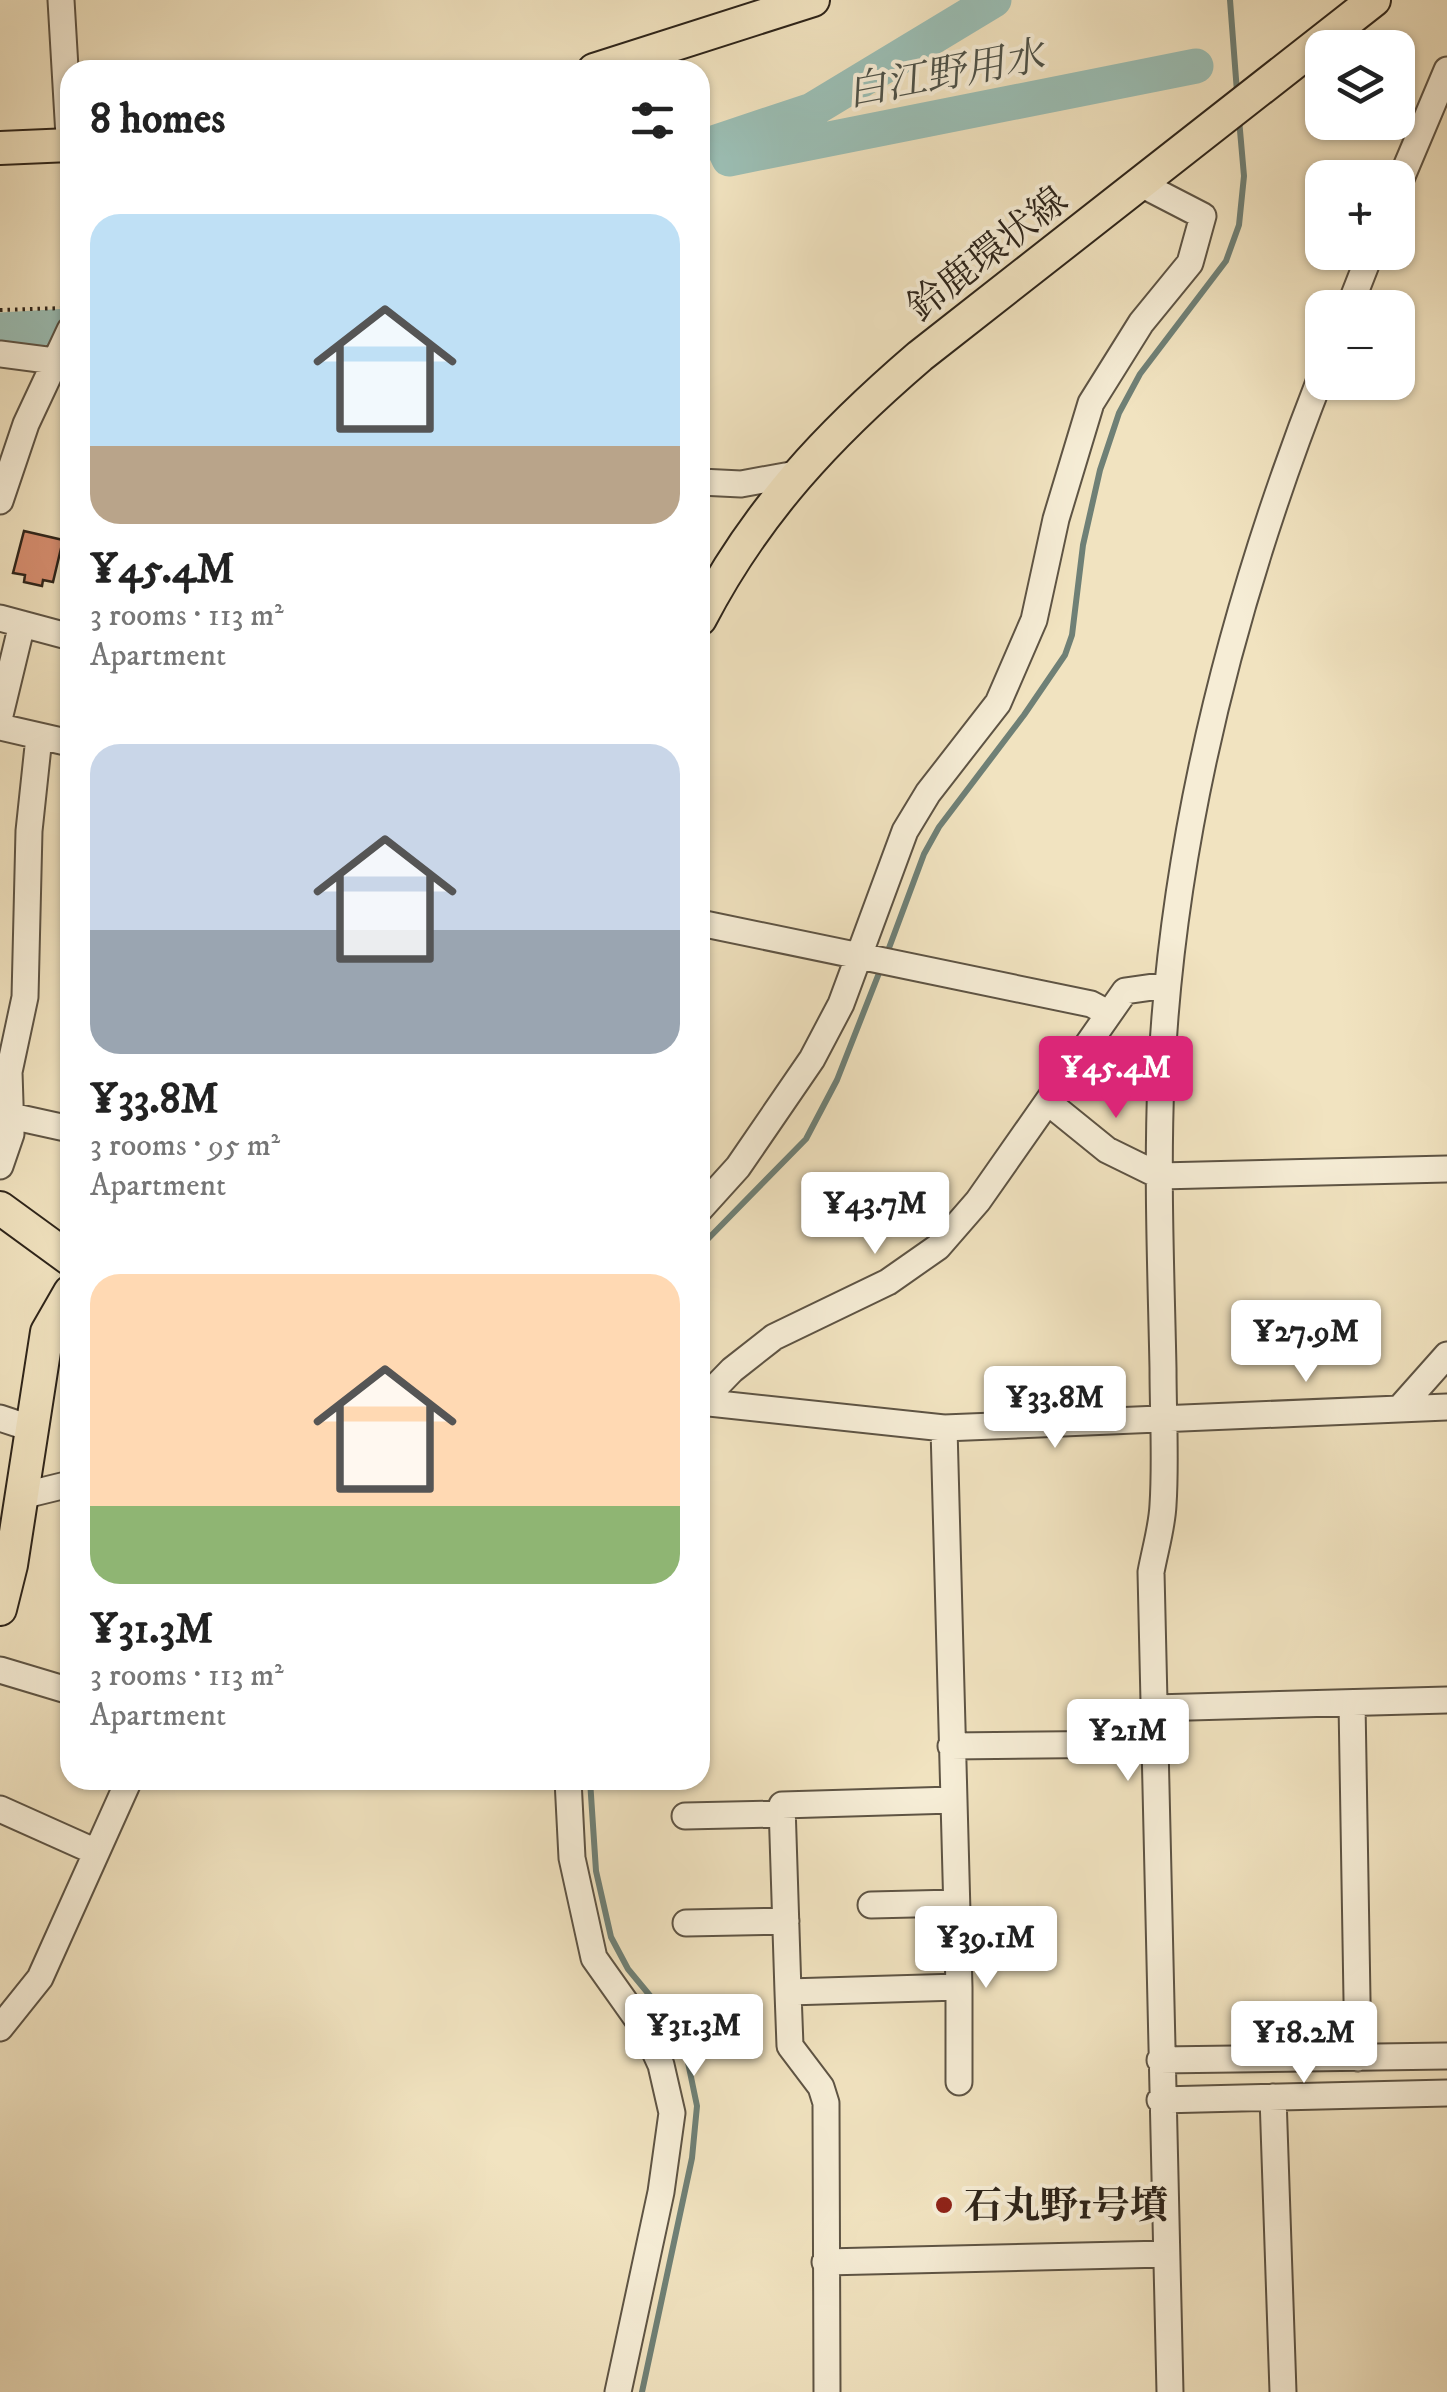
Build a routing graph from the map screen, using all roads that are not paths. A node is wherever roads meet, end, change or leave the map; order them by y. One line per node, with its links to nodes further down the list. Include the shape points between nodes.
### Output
1 (60, 0): 4 (street)
2 (813, 0): 5 (main road)
3 (1374, 0): 10 (main road, 鈴鹿環状線)
4 (64, 60)
5 (625, 60)
6 (1447, 70): 9 (street)
7 (60, 145): 8 (main road)
8 (0, 148)
9 (1409, 160)
10 (1141, 184): 15 (main road, 鈴鹿環状線, via 850,415); 28 (street, via 1203,216 1190,262 1141,323 1092,403 1018,663 998,703 913,815)
11 (60, 349): 12 (street)
12 (0, 354)
13 (60, 360): 17 (street, via 26,424)
14 (1313, 400): 29 (street, via 1219,691 1194,796)
15 (796, 474): 16 (street); 18 (main road, 鈴鹿環状線)
16 (710, 482)
17 (0, 500)
18 (710, 604)
19 (11, 621): 20 (street); 21 (street)
20 (60, 634)
21 (0, 715)
22 (0, 727): 23 (street)
23 (39, 737): 24 (street); 27 (street)
24 (60, 742)
25 (0, 924): 27 (street)
26 (710, 925): 28 (street)
27 (27, 929): 32 (street)
28 (862, 958): 30 (street, via 1092,1004); 37 (street, via 812,1059)
29 (1167, 985): 30 (street, via 1125,991); 36 (street)
30 (1108, 1013): 31 (street)
31 (1049, 1102): 36 (street, via 1108,1150); 42 (street, via 938,1247 888,1282 774,1337)
32 (10, 1116): 33 (street); 34 (street)
33 (60, 1127)
34 (0, 1166)
35 (1447, 1169): 36 (street)
36 (1160, 1176): 46 (street)
37 (710, 1198)
38 (1, 1210): 39 (main road)
39 (60, 1252)
40 (60, 1309): 47 (main road)
41 (1447, 1355): 45 (street)
42 (710, 1393)
43 (710, 1403): 48 (street)
44 (1447, 1407): 45 (street)
45 (1399, 1409): 46 (street)
46 (1163, 1420): 48 (street); 57 (street, via 1164,1508 1152,1572)
47 (15, 1423): 50 (main road)
48 (944, 1428): 59 (street)
49 (60, 1485): 50 (street)
50 (21, 1496): 51 (main road)
51 (5, 1562): 52 (main road)
52 (0, 1608)
53 (0, 1670): 54 (street)
54 (60, 1688)
55 (1447, 1700): 56 (street)
56 (1352, 1703): 57 (street); 75 (street)
57 (1154, 1708): 76 (street)
58 (1140, 1744): 59 (street)
59 (952, 1746): 62 (street)
60 (124, 1790): 66 (street)
61 (569, 1790): 83 (street, via 572,1858 594,1958 645,2030 672,2114)
62 (953, 1800): 64 (street, via 782,1805); 67 (street)
63 (0, 1809): 66 (street)
64 (782, 1814): 65 (street); 69 (street)
65 (685, 1816)
66 (96, 1852): 73 (street, via 40,1978)
67 (956, 1902): 68 (street); 71 (street)
68 (871, 1906)
69 (786, 1921): 70 (street); 72 (street)
70 (686, 1923)
71 (959, 1987): 72 (street); 77 (street)
72 (788, 1992): 82 (street, via 790,2046 826,2103)
73 (0, 2028)
74 (1447, 2056): 75 (street)
75 (1358, 2058): 76 (street)
76 (1160, 2060): 80 (street)
77 (959, 2082)
78 (1447, 2093): 79 (street)
79 (1273, 2097): 80 (street); 86 (street)
80 (1160, 2100): 81 (street)
81 (1166, 2254): 82 (street); 85 (street)
82 (825, 2262): 84 (street)
83 (618, 2392)
84 (827, 2392)
85 (1170, 2392)
86 (1283, 2392)

